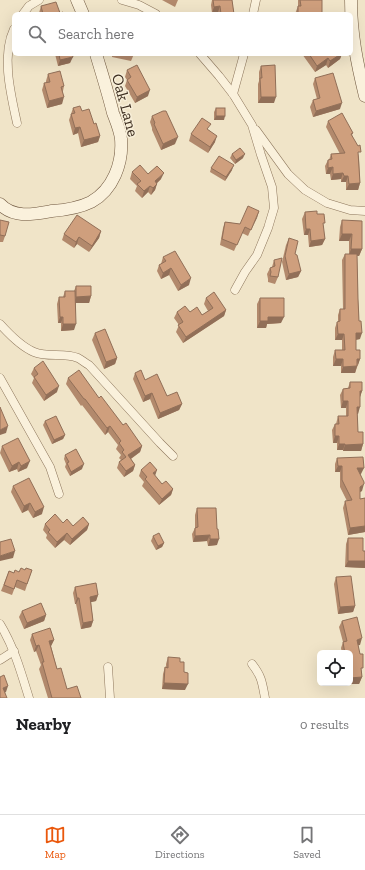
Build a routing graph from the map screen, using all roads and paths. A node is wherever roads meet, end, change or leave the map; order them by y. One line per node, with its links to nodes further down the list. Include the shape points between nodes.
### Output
1 (39, 0): 6 (street)
2 (77, 0): 7 (street)
3 (122, 0): 8 (street)
4 (256, 0): 9 (street)
5 (351, 0): 10 (street)
6 (24, 12)
7 (82, 12)
8 (152, 12)
9 (253, 12)
10 (351, 12)
11 (12, 34): 18 (street, via 8,51 9,84)
12 (353, 41): 17 (street)
13 (97, 56): 20 (street, Oak Lane, via 121,138 121,156 115,175 105,191 91,202 72,209 28,215 16,214)
14 (202, 56): 16 (street)
15 (243, 56): 16 (street)
16 (233, 94): 19 (street)
17 (365, 96)
18 (16, 123)
19 (252, 125): 21 (street, via 288,174 304,190 327,203 350,210); 22 (street, via 272,187 274,208 257,255)
20 (0, 204)
21 (365, 211)
22 (235, 290)
23 (0, 324): 25 (street, via 10,335 34,352 74,357 89,365)
24 (0, 378): 26 (street, via 50,467)
25 (173, 456)
26 (59, 494)
27 (0, 624): 28 (street)
28 (14, 651): 29 (street); 32 (street)
29 (0, 660)
30 (252, 664): 34 (street, via 262,681)
31 (108, 667): 33 (street)
32 (29, 698)
33 (110, 698)
34 (265, 698)

